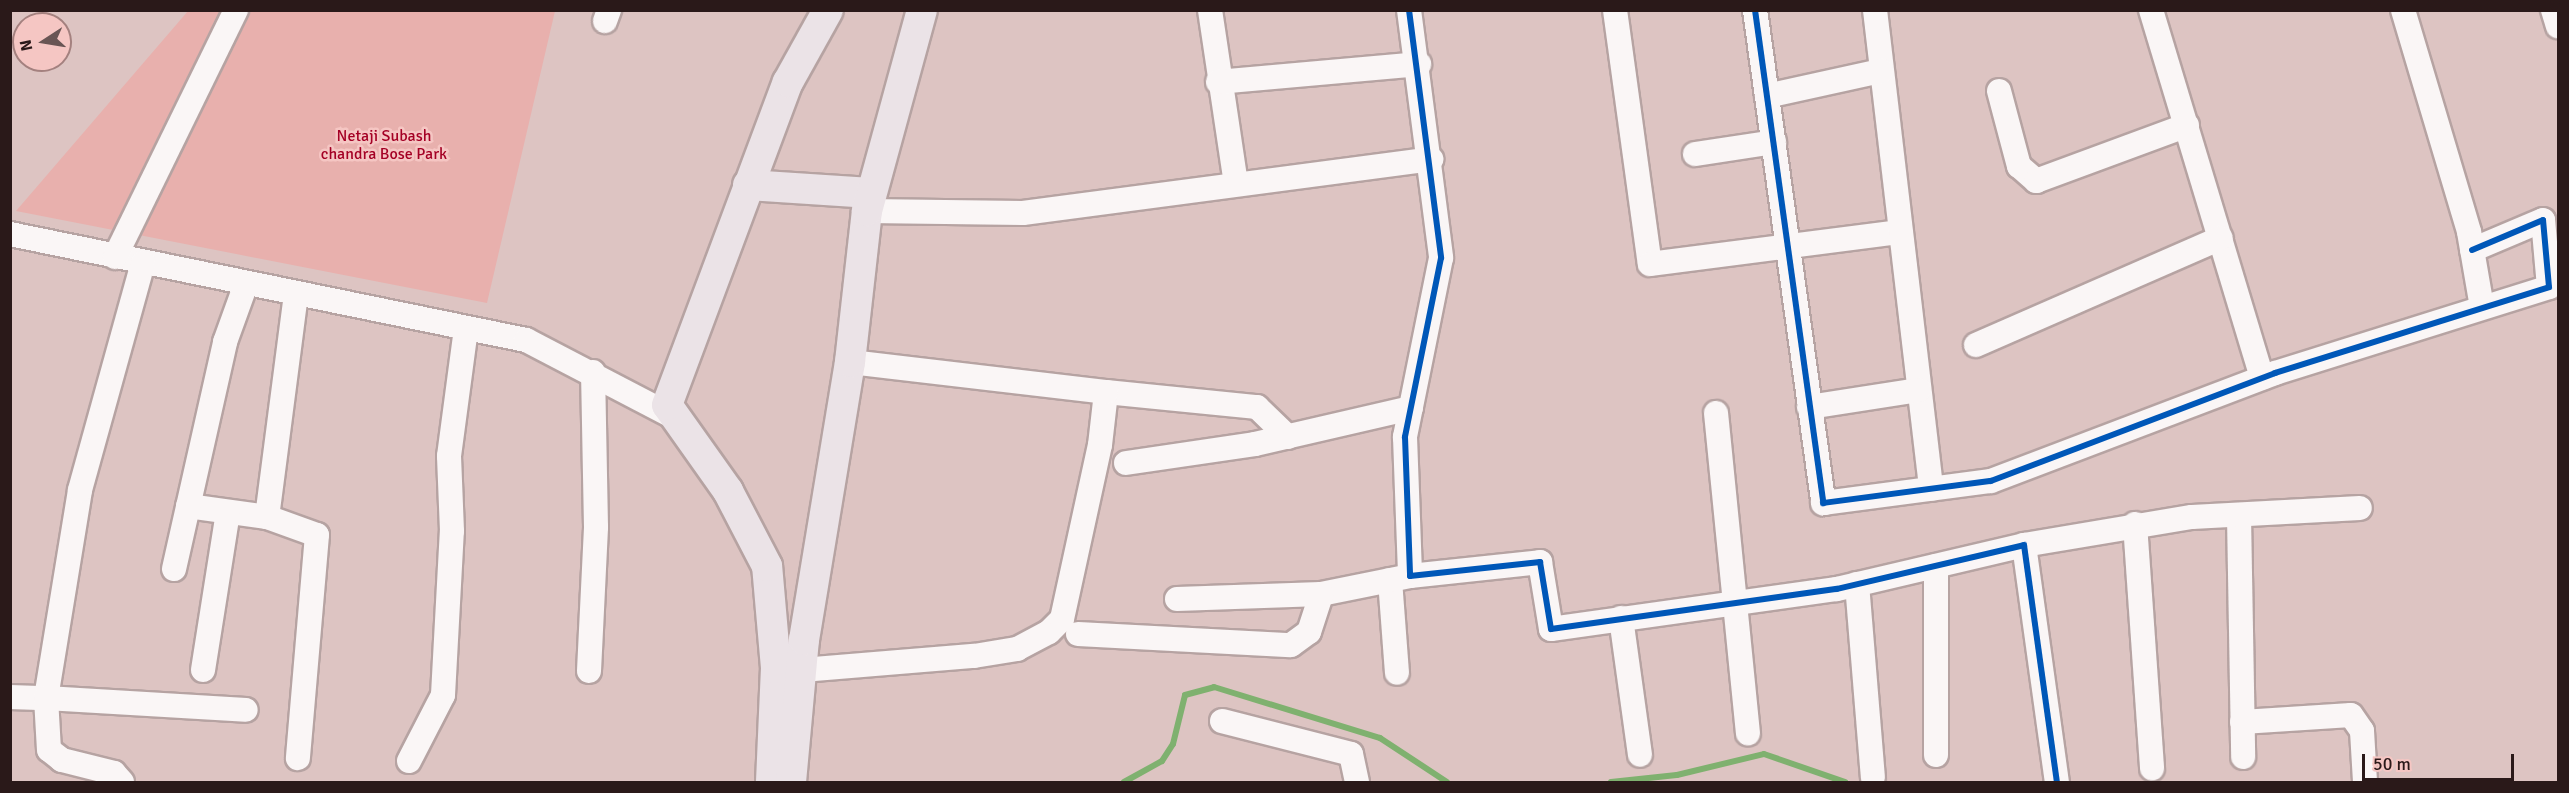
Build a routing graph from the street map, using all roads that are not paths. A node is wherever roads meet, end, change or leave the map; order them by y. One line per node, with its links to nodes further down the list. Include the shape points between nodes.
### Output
1 (237, 10): 30 (street)
2 (828, 10): 23 (main road, via 788,82)
3 (922, 10): 24 (main road)
4 (1210, 10): 15 (street)
5 (1409, 10): 13 (street)
6 (1615, 10): 28 (street, via 1650,264)
7 (1755, 10): 17 (street)
8 (1875, 10): 14 (street)
9 (2151, 10): 18 (street)
10 (2403, 10): 29 (street, via 2424,69)
11 (2553, 10): 12 (street)
12 (2559, 26)
13 (1419, 64): 15 (street); 21 (street)
14 (1881, 71): 17 (street); 25 (street)
15 (1218, 82): 22 (street)
16 (1999, 91): 18 (street, via 2019,166 2036,182)
17 (1767, 96): 19 (street)
18 (2187, 125): 27 (street)
19 (1774, 142): 20 (street); 28 (street)
20 (1695, 154)
21 (1431, 159): 22 (street); 43 (street, via 1441,258)
22 (1236, 183): 24 (street, via 1023,213)
23 (748, 185): 24 (main road); 45 (main road, via 675,376 667,405)
24 (869, 202): 37 (main road)
25 (1900, 232): 28 (street); 40 (street)
26 (11, 234): 30 (street)
27 (2221, 238): 36 (street); 39 (street)
28 (1786, 245): 42 (street)
29 (2472, 250): 34 (street); 34 (street, via 2542,220 2548,287)
30 (115, 257): 31 (street)
31 (143, 263): 32 (street); 70 (street, via 80,490)
32 (246, 284): 33 (street); 49 (street, via 225,342)
33 (296, 294): 35 (street); 53 (street)
34 (2482, 308): 39 (street)
35 (466, 328): 38 (street, via 526,340); 79 (street, via 449,456 452,531 443,695)
36 (1976, 345)
37 (850, 362): 41 (street); 66 (main road)
38 (593, 372): 45 (street); 67 (street, via 596,527)
39 (2262, 378): 48 (street, via 1991,481)
40 (1919, 390): 42 (street); 48 (street)
41 (1106, 392): 46 (street, via 1257,407); 66 (street, via 1100,445 1062,619 1017,649)
42 (1809, 407): 48 (street, via 1823,503)
43 (1411, 408): 46 (street); 58 (street, via 1405,437)
44 (1716, 413): 62 (street)
45 (670, 416): 83 (main road, via 728,491 767,566 776,668)
46 (1288, 437): 47 (street)
47 (1126, 463)
48 (1931, 489)
49 (188, 506): 51 (street); 57 (street)
50 (2360, 508): 52 (street)
51 (228, 512): 53 (street); 65 (street)
52 (2239, 516): 54 (street); 73 (street)
53 (267, 517): 77 (street, via 317,536)
54 (2135, 524): 55 (street); 80 (street)
55 (2024, 545): 56 (street); 86 (street)
56 (1936, 566): 59 (street); 76 (street)
57 (174, 569)
58 (1400, 578): 60 (street); 63 (street, via 1540,562 1551,629); 68 (street)
59 (1857, 584): 62 (street); 81 (street)
60 (1321, 594): 61 (street); 64 (street, via 1309,632 1291,645)
61 (1177, 599)
62 (1734, 600): 63 (street); 74 (street)
63 (1621, 618): 75 (street)
64 (1078, 634)
65 (203, 670)
66 (802, 670): 84 (main road)
67 (589, 671)
68 (1397, 672)
69 (10, 697): 70 (street)
70 (46, 698): 71 (street); 82 (street, via 49,750 62,760 114,773)
71 (246, 710)
72 (1222, 721): 85 (street, via 1352,754)
73 (2242, 722): 78 (street); 87 (street, via 2351,715 2362,731)
74 (1748, 734)
75 (1640, 755)
76 (1936, 755)
77 (298, 758)
78 (2243, 758)
79 (409, 761)
80 (2152, 768)
81 (1874, 777)
82 (122, 783)
83 (771, 783)
84 (791, 783)
85 (1357, 783)
86 (2057, 783)
87 (2365, 783)

